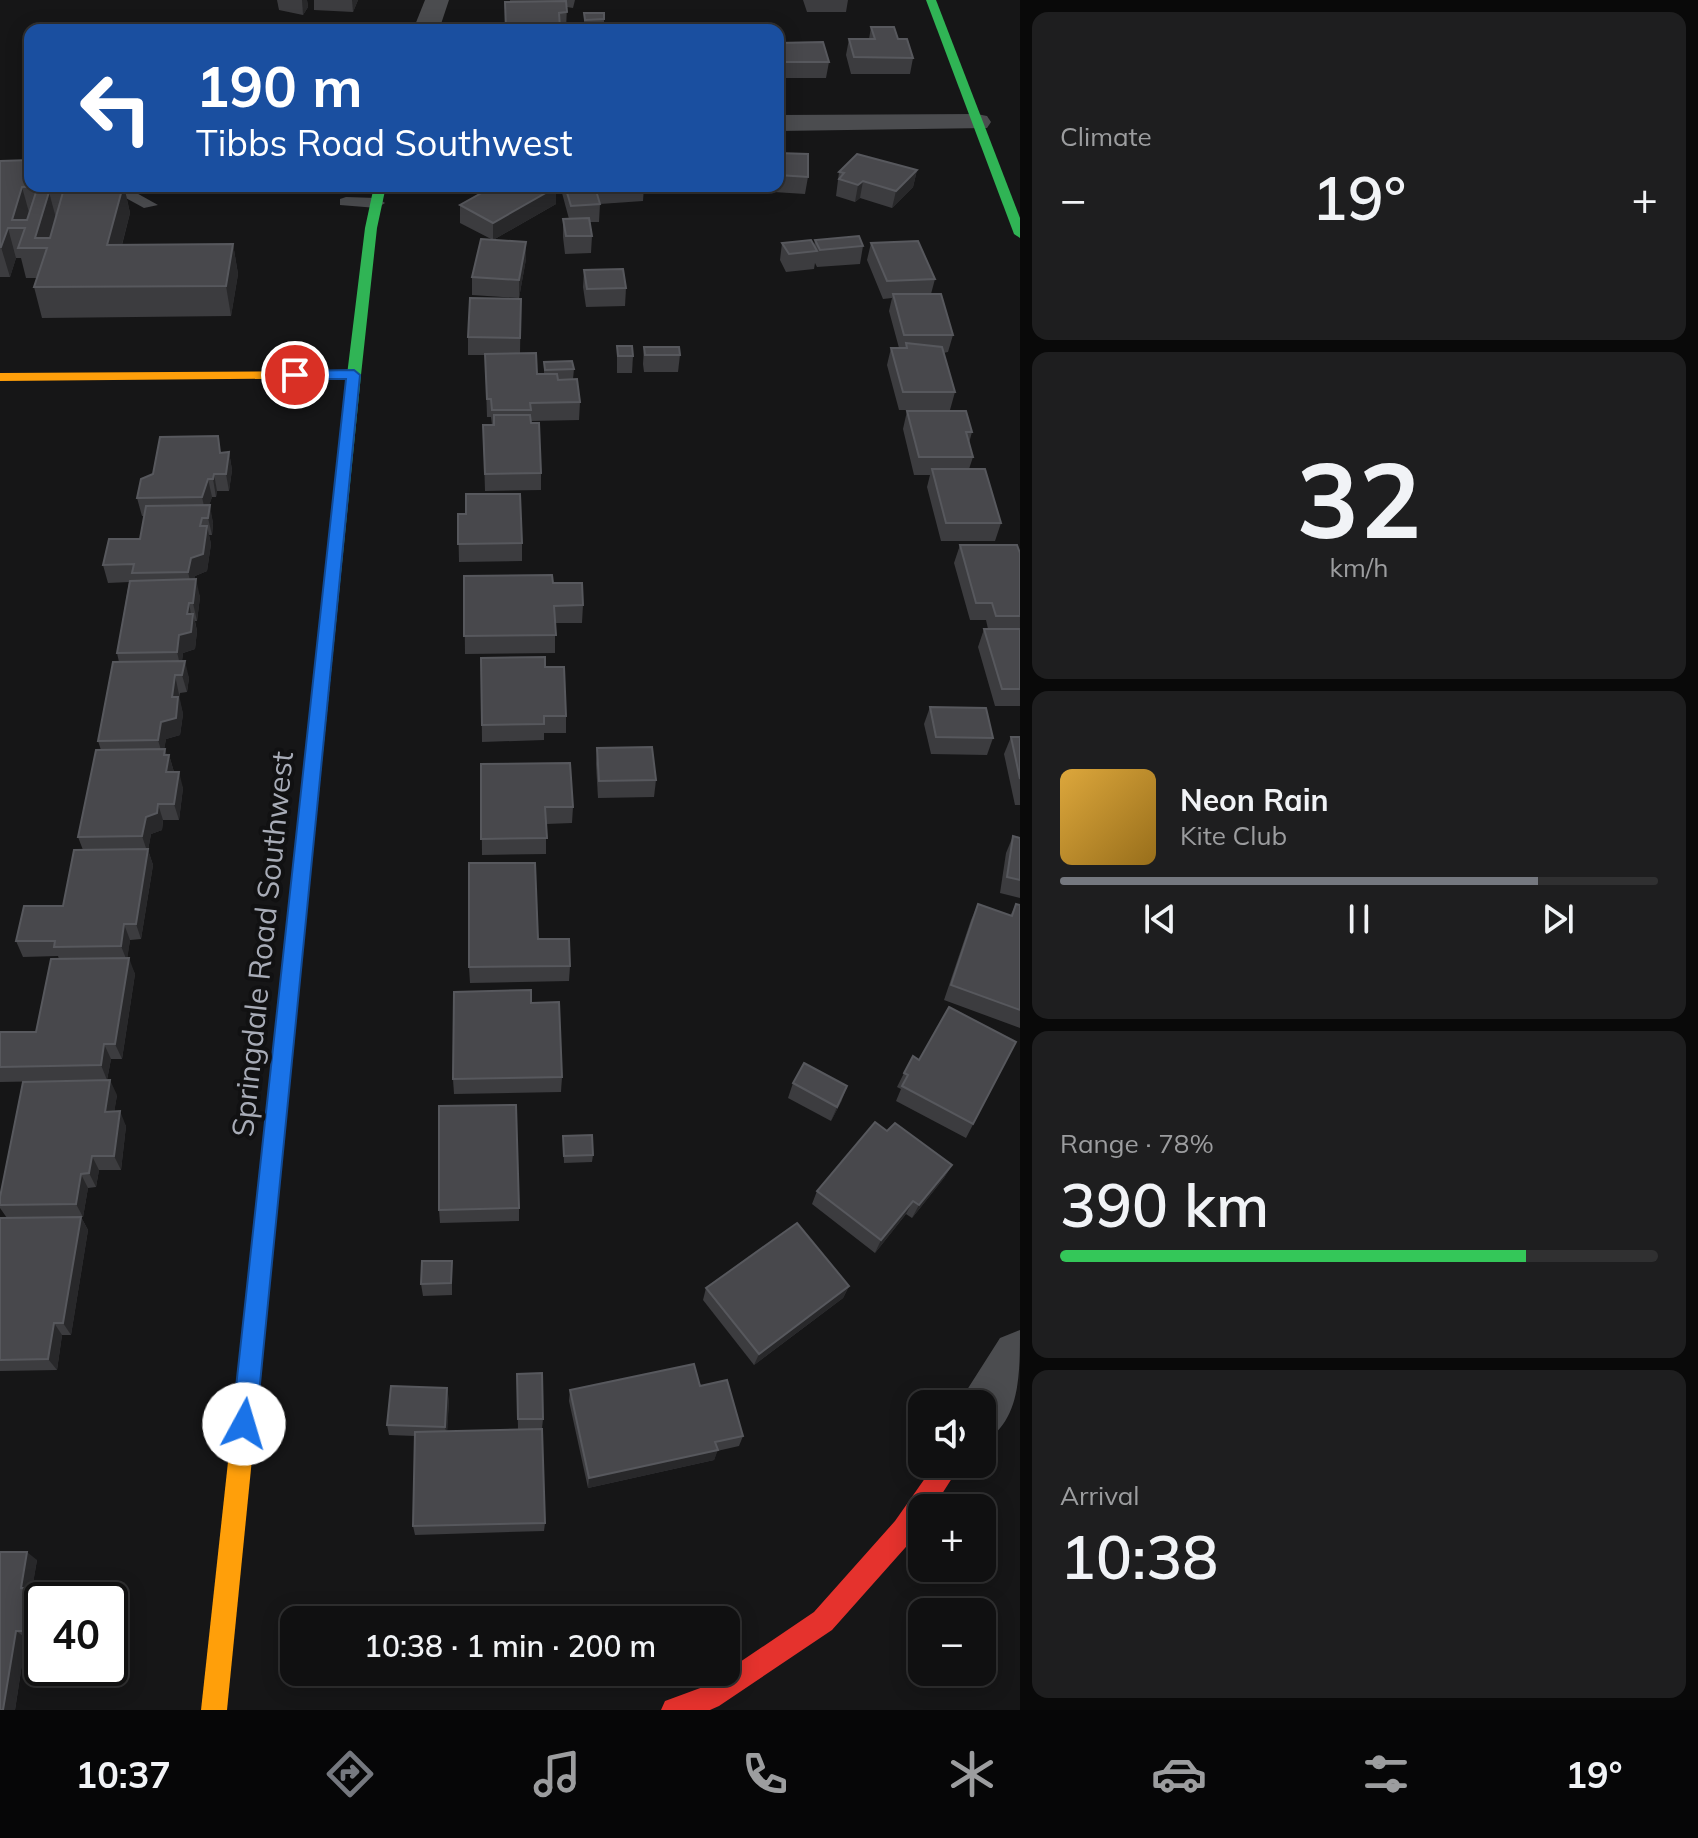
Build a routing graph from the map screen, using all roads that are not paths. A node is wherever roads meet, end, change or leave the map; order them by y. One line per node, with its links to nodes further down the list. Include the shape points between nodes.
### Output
1 (437, 0): 3 (street)
2 (931, 0): 4 (street)
3 (428, 24)
4 (977, 122): 5 (street); 10 (street)
5 (784, 123)
6 (124, 192): 9 (lane)
7 (378, 194): 8 (lane); 11 (street, Springdale Road Southwest)
8 (346, 202)
9 (150, 205)
10 (1020, 234)
11 (354, 375): 12 (street); 16 (street, Springdale Road Southwest)
12 (0, 377)
13 (1020, 1358): 14 (street)
14 (996, 1394)
15 (939, 1478): 17 (street, via 904,1530 823,1621 710,1697)
16 (214, 1710)
17 (674, 1710)

